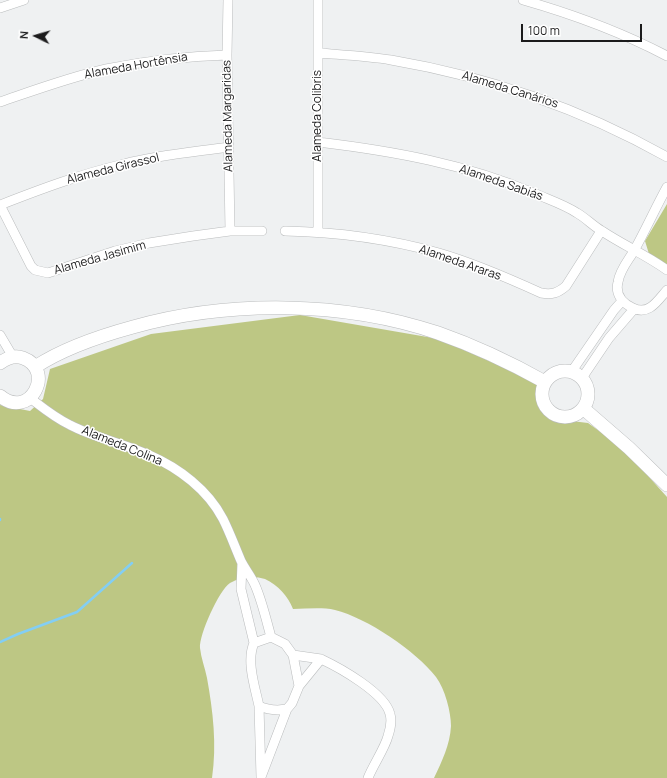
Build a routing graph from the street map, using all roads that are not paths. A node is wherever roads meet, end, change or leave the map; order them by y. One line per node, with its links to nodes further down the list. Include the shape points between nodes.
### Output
1 (24, 0): 5 (street)
2 (228, 0): 7 (street, Alameda Margaridas)
3 (318, 0): 6 (street, Alameda Colibris)
4 (523, 0): 8 (street, via 597,24)
5 (0, 8)
6 (318, 53): 10 (street, Alameda Colibris); 12 (street, Alameda Canários, via 391,60 479,78 565,108)
7 (227, 55): 9 (street, Alameda Hortênsia, via 159,60 104,70); 11 (street, Alameda Margaridas)
8 (667, 56)
9 (0, 102)
10 (318, 142): 18 (street, Alameda Sabiás, via 398,153 478,173 561,204); 19 (street, Alameda Colibris)
11 (229, 147): 14 (street, Alameda Girassol, via 124,164 79,176); 15 (street, Alameda Margaridas)
12 (667, 157)
13 (667, 186): 20 (street)
14 (0, 205): 15 (street, Alameda Jasimim, via 31,266 35,270 48,273 115,251 149,243)
15 (230, 231): 16 (street, Alameda Jasimim)
16 (262, 231)
17 (285, 231): 19 (street, Alameda Araras)
18 (601, 231): 19 (street, Alameda Araras, via 566,286 551,294 541,293 470,263 438,253 370,238); 20 (street, Alameda Sabiás)
19 (318, 232)
20 (634, 250): 21 (street, Alameda Sabiás); 23 (street, via 618,282 617,290)
21 (667, 270)
22 (667, 290): 24 (street, via 647,310)
23 (622, 301): 24 (street); 25 (street)
24 (634, 309): 27 (street)
25 (599, 331): 27 (street); 31 (street)
26 (0, 335): 28 (street)
27 (609, 338): 31 (street)
28 (13, 357): 29 (street); 30 (street, via 25,359)
29 (0, 363)
30 (35, 367): 32 (street, via 49,358 91,341 157,320 225,310 288,308 371,317 437,333 491,354); 34 (street, via 39,380 38,387)
31 (577, 375): 32 (street, via 564,371 557,372); 35 (street, via 586,382 589,393)
32 (545, 382): 35 (street, via 542,399 552,413 563,418 580,413)
33 (0, 397): 34 (street, via 12,403 24,402)
34 (30, 398): 37 (street, Alameda Colina, via 49,414 71,426 148,454 190,479 223,518)
35 (584, 409): 36 (street)
36 (667, 485)
37 (242, 563): 38 (street, Alameda Colina); 39 (street)
38 (258, 594): 39 (street); 40 (street, Alameda Colina)
39 (243, 598): 41 (street)
40 (271, 637): 41 (street); 42 (street, via 285,644)
41 (254, 643): 45 (street, via 250,657)
42 (293, 655): 43 (street); 44 (street)
43 (321, 659): 44 (street); 48 (street, via 376,694 385,703 390,714 388,738)
44 (299, 686): 46 (street, via 292,703)
45 (259, 706): 46 (street, via 267,709); 47 (street)
46 (286, 709): 47 (street)
47 (261, 778)
48 (368, 778)

